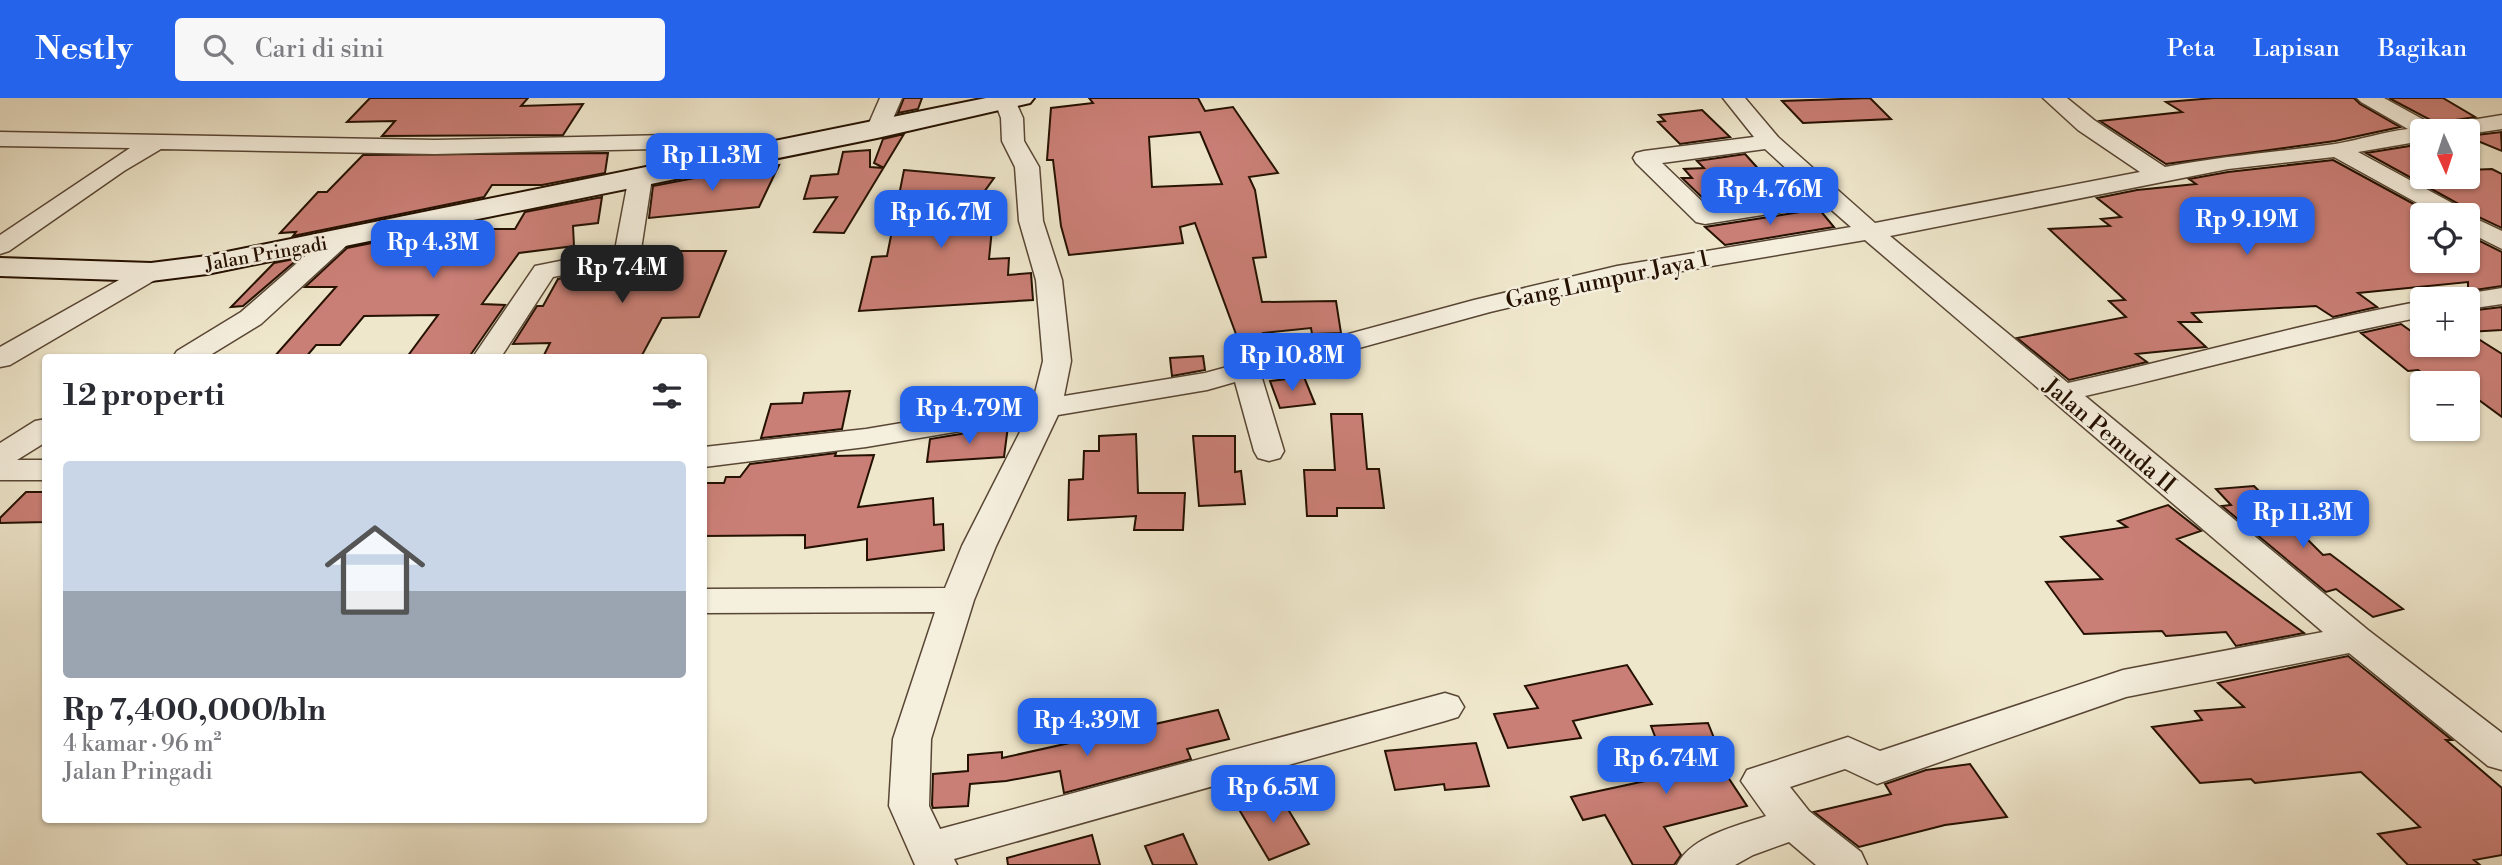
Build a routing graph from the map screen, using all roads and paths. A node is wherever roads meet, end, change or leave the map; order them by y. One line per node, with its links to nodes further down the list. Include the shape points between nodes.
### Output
1 (891, 98): 9 (street)
2 (1734, 98): 12 (street, Jalan Pemuda II)
3 (2054, 98): 15 (street)
4 (2368, 98): 6 (street)
5 (1013, 100): 9 (street, Jalan Pringadi); 34 (street, via 1013,141 1027,167 1031,221 1051,293 1057,361)
6 (2410, 121)
7 (2502, 122): 8 (street)
8 (2480, 125)
9 (877, 130): 16 (street, Jalan Pringadi)
10 (2410, 135): 14 (street, Gang Lumpur Jaya 1)
11 (0, 139): 13 (street)
12 (1770, 142): 17 (street, Jalan Pemuda II); 17 (street, via 1644,158 1705,217)
13 (153, 144): 16 (street, via 435,147 670,142); 23 (street)
14 (2338, 150): 15 (street, Gang Lumpur Jaya 1); 18 (street)
15 (2161, 174): 20 (street, Gang Lumpur Jaya 1)
16 (650, 175): 21 (street, Jalan Pringadi); 30 (street, via 627,256 544,271)
17 (1834, 197): 20 (street, Jalan Pemuda II)
18 (2434, 203)
19 (2480, 229): 22 (street)
20 (1869, 231): 32 (street, Gang Lumpur Jaya 1, via 1617,274); 33 (street, Jalan Pemuda II)
21 (338, 240): 25 (street, Jalan Pringadi); 29 (street, via 251,318)
22 (2502, 241)
23 (0, 246)
24 (0, 267): 25 (street, Jalan Pringadi)
25 (151, 272): 31 (street)
26 (2502, 296): 27 (street)
27 (2480, 299)
28 (2410, 311): 33 (street, via 2327,327 2188,365)
29 (192, 354)
30 (489, 354)
31 (0, 359)
32 (1246, 372): 34 (street, Gang Lumpur Jaya 1); 36 (street)
33 (2060, 393): 43 (street, Jalan Pemuda II)
34 (1046, 409): 38 (street, Gang Lumpur Jaya 1, via 866,439); 41 (street)
35 (42, 431): 37 (street)
36 (1269, 452)
37 (0, 457)
38 (707, 457)
39 (0, 470): 40 (street)
40 (42, 470)
41 (957, 600): 42 (street); 47 (street, via 912,738 909,806)
42 (707, 601)
43 (2355, 639): 45 (street, Jalan Pemuda II); 46 (street, via 2123,684 1877,768 1848,752 1761,781)
44 (1445, 707): 47 (street)
45 (2502, 755)
46 (1795, 823): 48 (street, via 1738,843); 49 (street)
47 (932, 857)
48 (1698, 865)
49 (1846, 865)

